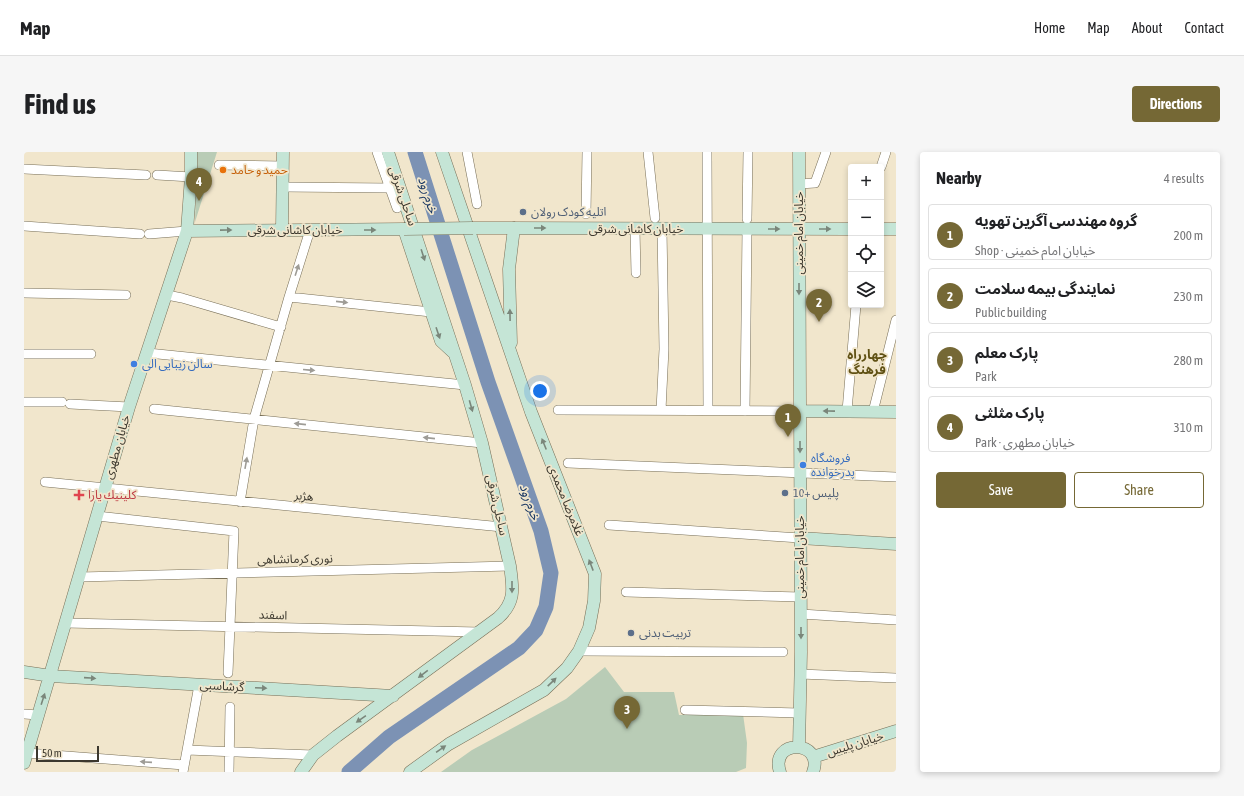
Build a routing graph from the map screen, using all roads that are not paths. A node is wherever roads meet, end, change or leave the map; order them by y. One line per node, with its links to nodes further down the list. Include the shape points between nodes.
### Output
1 (191, 152): 20 (main road, خیابان مطهری)
2 (283, 152): 16 (main road)
3 (377, 152): 23 (street)
4 (388, 152): 54 (main road, ساحلی شرقی, one-way to 54)
5 (442, 152): 55 (main road, غلامرضا محمدی)
6 (467, 152): 24 (street)
7 (586, 152): 26 (street)
8 (648, 152): 27 (street)
9 (707, 152): 35 (street)
10 (748, 152): 28 (street)
11 (799, 152): 21 (main road, خیابان امام خمینی)
12 (826, 152): 21 (street, via 815,183)
13 (886, 152): 14 (street)
14 (882, 164)
15 (219, 165): 16 (street)
16 (282, 166): 22 (main road)
17 (24, 169): 18 (street)
18 (146, 175)
19 (157, 175): 20 (street)
20 (191, 177): 41 (main road, خیابان مطهری)
21 (799, 184): 36 (main road, خیابان امام خمینی)
22 (282, 187): 23 (street); 31 (main road)
23 (390, 188): 25 (street)
24 (477, 204)
25 (397, 208)
26 (586, 214)
27 (655, 218)
28 (747, 224): 35 (main road, خیابان کاشانی شرقی); 36 (main road, خیابان کاشانی شرقی, one-way to 36); 64 (street)
29 (24, 226): 41 (street, via 145,234)
30 (514, 228): 32 (main road, خیابان کاشانی شرقی, bridge); 33 (main road, خیابان کاشانی شرقی, one-way to 33); 55 (main road, one-way to 30, via 509,269)
31 (282, 229): 39 (main road, خیابان کاشانی شرقی); 41 (main road, خیابان کاشانی شرقی, one-way to 31)
32 (404, 229): 39 (main road, خیابان کاشانی شرقی, one-way to 32); 48 (main road)
33 (635, 229): 34 (main road, خیابان کاشانی شرقی); 42 (street)
34 (662, 229): 35 (main road, خیابان کاشانی شرقی); 62 (street)
35 (706, 229): 63 (street)
36 (799, 229): 37 (main road, خیابان کاشانی شرقی, one-way to 37); 65 (main road, خیابان امام خمینی, one-way to 65)
37 (848, 229)
38 (884, 229): 40 (main road)
39 (310, 230): 46 (street, one-way to 39)
40 (896, 230)
41 (187, 231): 45 (main road, خیابان مطهری)
42 (636, 273)
43 (24, 292): 44 (street)
44 (126, 295)
45 (167, 295): 50 (street); 51 (main road, خیابان مطهری)
46 (289, 297): 48 (street, one-way to 48); 50 (street)
47 (856, 308): 66 (street)
48 (430, 312): 54 (main road, one-way to 54, via 440,341)
49 (896, 320): 67 (street)
50 (281, 327): 56 (street)
51 (148, 353): 56 (street); 59 (main road, خیابان مطهری)
52 (24, 354): 53 (street)
53 (91, 354)
54 (456, 354): 57 (main road, ساحلی شرقی)
55 (511, 354): 92 (main road, غلامرضا محمدی, one-way to 55, via 589,628 595,574 531,412)
56 (270, 366): 57 (street, one-way to 57); 69 (street)
57 (465, 385): 70 (main road, ساحلی شرقی, one-way to 70)
58 (24, 402): 59 (street)
59 (129, 407): 75 (main road, خیابان مطهری)
60 (154, 409): 69 (street)
61 (558, 410): 62 (street)
62 (662, 410): 63 (street)
63 (708, 410): 64 (street)
64 (745, 411): 65 (street)
65 (800, 411): 66 (main road, one-way to 65); 72 (main road, خیابان امام خمینی, one-way to 72)
66 (847, 411): 67 (main road)
67 (873, 412): 68 (main road)
68 (896, 412)
69 (254, 419): 70 (street, one-way to 69); 76 (street, one-way to 69)
70 (482, 443): 79 (main road, ساحلی شرقی)
71 (568, 463): 72 (street)
72 (800, 472): 73 (street); 80 (main road, خیابان امام خمینی)
73 (896, 477)
74 (45, 482): 75 (street, هژبر)
75 (105, 489): 76 (street, هژبر); 77 (main road, خیابان مطهری)
76 (240, 502): 79 (street, هژبر)
77 (97, 516): 83 (street, via 234,531); 84 (main road, خیابان مطهری)
78 (609, 525): 80 (street)
79 (502, 527): 82 (main road, ساحلی شرقی)
80 (800, 538): 81 (main road); 86 (main road, خیابان امام خمینی)
81 (896, 544)
82 (510, 566): 83 (street, نوری کرمانشاهی); 91 (main road, ساحلی شرقی, one-way to 91, via 512,599 506,610)
83 (232, 573): 84 (street, نوری کرمانشاهی); 90 (street)
84 (80, 577): 89 (main road, خیابان مطهری)
85 (626, 592): 86 (street)
86 (800, 597): 87 (main road, خیابان امام خمینی)
87 (801, 614): 88 (street); 96 (main road, خیابان امام خمینی, one-way to 96)
88 (896, 620)
89 (66, 623): 90 (street, اسفند); 97 (main road, خیابان مطهری)
90 (230, 626): 91 (street, اسفند); 95 (street)
91 (479, 632): 100 (main road, ساحلی شرقی, one-way to 100)
92 (579, 651): 93 (street); 116 (main road, غلامرضا محمدی, one-way to 92, via 448,744 544,690 567,668)
93 (783, 652)
94 (24, 672): 97 (main road, گرشاسبی)
95 (228, 673)
96 (800, 674): 98 (street); 105 (main road, خیابان امام خمینی)
97 (51, 676): 99 (main road, گرشاسبی, one-way to 99); 104 (main road, خیابان مطهری, one-way to 97)
98 (896, 678)
99 (199, 685): 100 (main road, گرشاسبی, one-way to 100); 108 (street)
100 (393, 696): 110 (main road, ساحلی شرقی, one-way to 110)
101 (230, 707): 109 (street)
102 (685, 710): 105 (street)
103 (24, 714): 104 (street)
104 (38, 714): 112 (main road, خیابان مطهری)
105 (799, 714): 107 (main road, خیابان امام خمینی)
106 (896, 731): 111 (main road, خیابان پلیس)
107 (799, 747): 111 (main road, via 805,748); 117 (main road, via 787,749 782,753)
108 (187, 750): 109 (street); 113 (street)
109 (229, 752): 110 (street); 114 (street)
110 (313, 755): 115 (main road, ساحلی شرقی)
111 (813, 757): 118 (main road)
112 (25, 758): 113 (street, one-way to 112)
113 (184, 769)
114 (229, 772)
115 (301, 772)
116 (410, 772)
117 (778, 772)
118 (814, 772)

